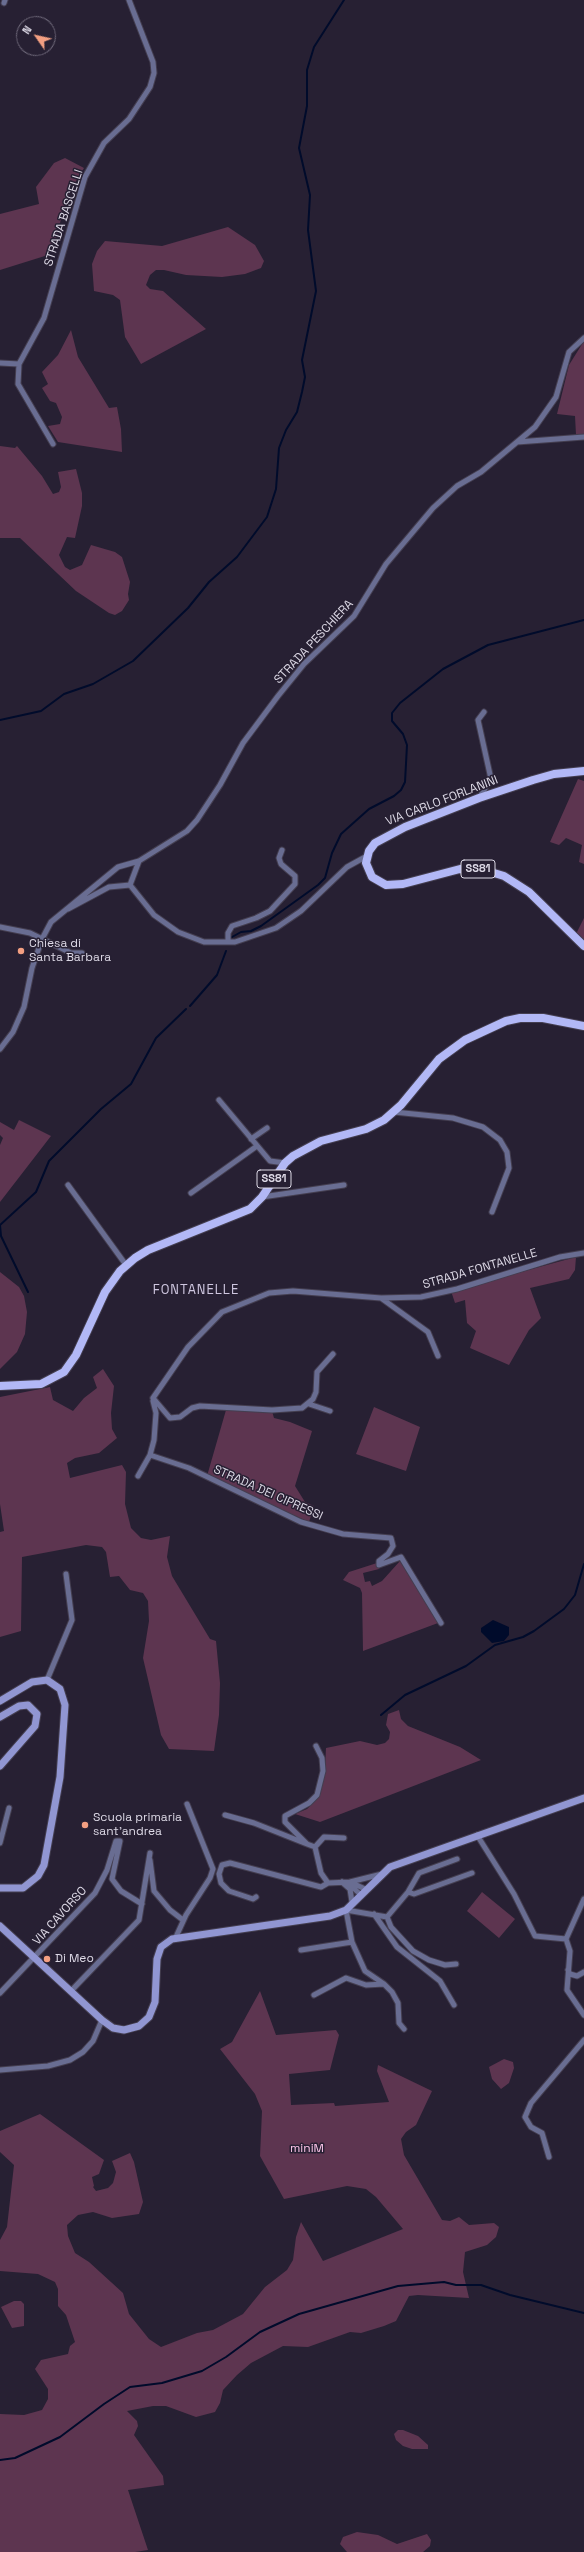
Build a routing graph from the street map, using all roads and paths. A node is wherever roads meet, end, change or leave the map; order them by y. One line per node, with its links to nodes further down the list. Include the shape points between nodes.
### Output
1 (129, 0): 4 (street, STRADA BASCELLI, via 153,62 154,73 150,87 129,119 104,143 85,177 44,318)
2 (584, 338): 6 (street, STRADA PESCHIERA, via 569,352 552,405 535,427)
3 (0, 363): 4 (street)
4 (19, 364): 7 (street, via 18,384)
5 (584, 436): 6 (street)
6 (517, 442): 13 (street, STRADA PESCHIERA, via 481,472 457,486 433,508 386,564 354,616 304,664 278,696 243,743 197,820)
7 (53, 444)
8 (484, 712): 10 (street, via 478,720 491,779)
9 (584, 771): 10 (main road, VIA CARLO FORLANINI, via 554,774)
10 (479, 798): 12 (main road, VIA CARLO FORLANINI, via 383,837 375,843)
11 (282, 850): 18 (street, via 279,858 281,864 295,876 294,884 270,911 232,926 228,933)
12 (367, 856): 18 (street, via 347,867 300,911 276,928); 19 (main road, SS81, via 369,874 386,885 403,884 460,869 484,870 504,876 530,892)
13 (139, 861): 14 (street); 15 (street, STRADA PESCHIERA, via 118,867)
14 (130, 885): 15 (street, via 109,887); 18 (street, via 154,915 178,932 204,942)
15 (57, 915): 17 (street)
16 (0, 927): 17 (street, via 30,933)
17 (42, 939): 20 (street, via 71,953); 22 (street, via 32,968 24,1007 13,1032)
18 (228, 942)
19 (584, 946)
20 (82, 953)
21 (584, 1026): 24 (main road, SS81, via 543,1018 520,1018 492,1027 465,1040 439,1059)
22 (0, 1049)
23 (219, 1100): 26 (street)
24 (394, 1112): 28 (main road, SS81, via 375,1125 302,1149); 33 (street, via 453,1118 483,1127 500,1140 507,1152 509,1168)
25 (267, 1128): 26 (street)
26 (251, 1138): 27 (street)
27 (257, 1146): 28 (street, via 270,1161); 31 (street)
28 (285, 1163): 32 (main road, SS81)
29 (68, 1185): 35 (street)
30 (344, 1185): 32 (street)
31 (191, 1193)
32 (262, 1197): 35 (main road, SS81, via 250,1209 148,1250)
33 (492, 1212)
34 (584, 1253): 36 (street, STRADA FONTANELLE, via 560,1257 457,1288 421,1296)
35 (126, 1265): 39 (main road, SS81, via 105,1292 76,1355 64,1372 41,1384)
36 (381, 1298): 38 (street, via 428,1332); 40 (street, STRADA FONTANELLE, via 293,1291 269,1293 222,1312 192,1343)
37 (333, 1354): 41 (street, via 317,1372 316,1392)
38 (438, 1356)
39 (0, 1386)
40 (153, 1398): 41 (street, via 170,1418 180,1417 192,1408 200,1406 272,1410 302,1408); 43 (street, via 156,1424)
41 (309, 1404): 42 (street)
42 (330, 1411)
43 (150, 1455): 44 (street); 46 (street, STRADA DEI CIPRESSI, via 189,1468 301,1522 344,1534 391,1538 393,1546 379,1561 379,1565 401,1557)
44 (138, 1476)
45 (66, 1574): 47 (street, via 72,1620)
46 (441, 1622)
47 (47, 1680): 48 (street, via 32,1682); 67 (street, via 60,1689 66,1705 60,1777 44,1865 38,1876 23,1888)
48 (0, 1701)
49 (0, 1717): 51 (street, via 19,1706 28,1706 36,1714 35,1726)
50 (316, 1746): 59 (street, via 322,1758 317,1795 309,1803 285,1816 285,1822)
51 (0, 1766)
52 (584, 1798): 56 (street)
53 (187, 1804): 77 (street, via 213,1869)
54 (9, 1808): 58 (street)
55 (225, 1815): 59 (street, via 254,1823)
56 (478, 1835): 63 (street, via 390,1867); 80 (street, via 514,1894 535,1936)
57 (344, 1838): 60 (street, via 324,1837)
58 (0, 1843)
59 (307, 1844): 60 (street)
60 (315, 1847): 66 (street, via 321,1873)
61 (457, 1859): 69 (street, via 419,1873)
62 (472, 1873): 69 (street, via 414,1894)
63 (383, 1874): 65 (street); 68 (street)
64 (342, 1882): 65 (street); 66 (street); 68 (street); 72 (street, via 350,1889)
65 (350, 1882): 68 (street)
66 (328, 1883): 70 (street, via 321,1888 230,1863 222,1865 219,1874 221,1883 229,1891 252,1899)
67 (0, 1888)
68 (362, 1892): 72 (street)
69 (408, 1892): 76 (street)
70 (256, 1897)
71 (584, 1899): 80 (street)
72 (352, 1902): 74 (street)
73 (142, 1904): 77 (street, via 149,1855 154,1891 170,1910); 83 (street, VIA CAVORSO, via 121,1891 112,1879 120,1841 116,1841 107,1870 95,1893); 88 (street, via 139,1920 133,1928)
74 (346, 1910): 75 (street); 79 (street, via 330,1916); 81 (street)
75 (374, 1914): 76 (street); 91 (street, via 398,1947 440,1981)
76 (386, 1917): 84 (street, via 391,1927 413,1951 445,1965)
77 (184, 1920): 79 (street)
78 (0, 1926): 83 (street)
79 (175, 1939): 93 (street, via 161,1947 157,1959 155,2002 149,2017 139,2026 124,2030 113,2028)
80 (566, 1939): 85 (street, via 570,1952)
81 (352, 1942): 82 (street); 87 (street, via 365,1971)
82 (301, 1950)
83 (35, 1958): 88 (street); 89 (street, VIA CAVORSO)
84 (456, 1964)
85 (568, 1969): 86 (street, via 570,1974 577,1976); 92 (street, via 567,1990)
86 (584, 1972)
87 (384, 1984): 90 (street, via 366,1985 346,1978); 94 (street, via 398,2003 400,2023)
88 (71, 1991): 93 (street)
89 (0, 1993)
90 (314, 1995)
91 (454, 2005)
92 (584, 2015)
93 (102, 2020): 96 (street, via 92,2041 83,2052 70,2060 48,2066)
94 (404, 2029)
95 (584, 2040): 97 (street, via 531,2103 524,2117 531,2127 542,2133)
96 (0, 2070)
97 (548, 2157)

